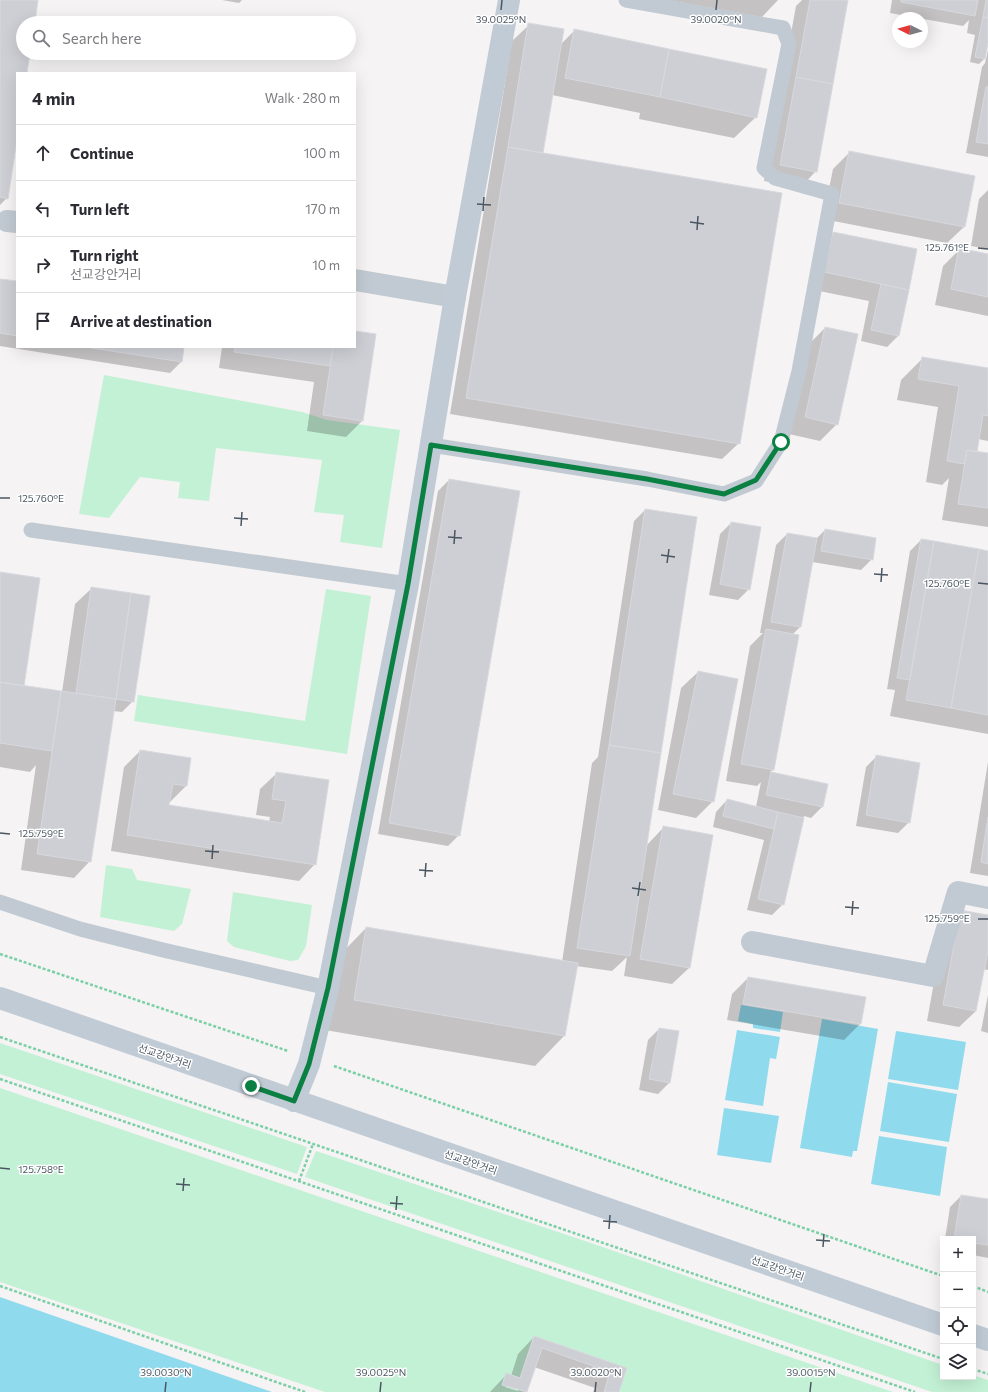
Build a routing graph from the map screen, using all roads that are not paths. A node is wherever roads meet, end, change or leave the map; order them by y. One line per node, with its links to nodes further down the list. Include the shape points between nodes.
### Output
1 (509, 0): 4 (street)
2 (626, 0): 5 (lane, via 783,28 788,44 764,168 775,178 832,194 799,371 781,442 756,480 724,494 647,479)
3 (356, 280): 4 (street)
4 (455, 297): 5 (street)
5 (431, 445): 7 (street)
6 (31, 530): 7 (lane)
7 (408, 584): 11 (street)
8 (988, 898): 10 (street, via 958,892 933,976)
9 (0, 902): 11 (lane, via 80,929)
10 (752, 942)
11 (328, 988): 13 (street, via 310,1058)
12 (0, 998): 13 (street, 선교강안거리)
13 (294, 1101): 14 (street, 선교강안거리)
14 (940, 1324)
15 (976, 1336): 16 (street)
16 (988, 1340)

